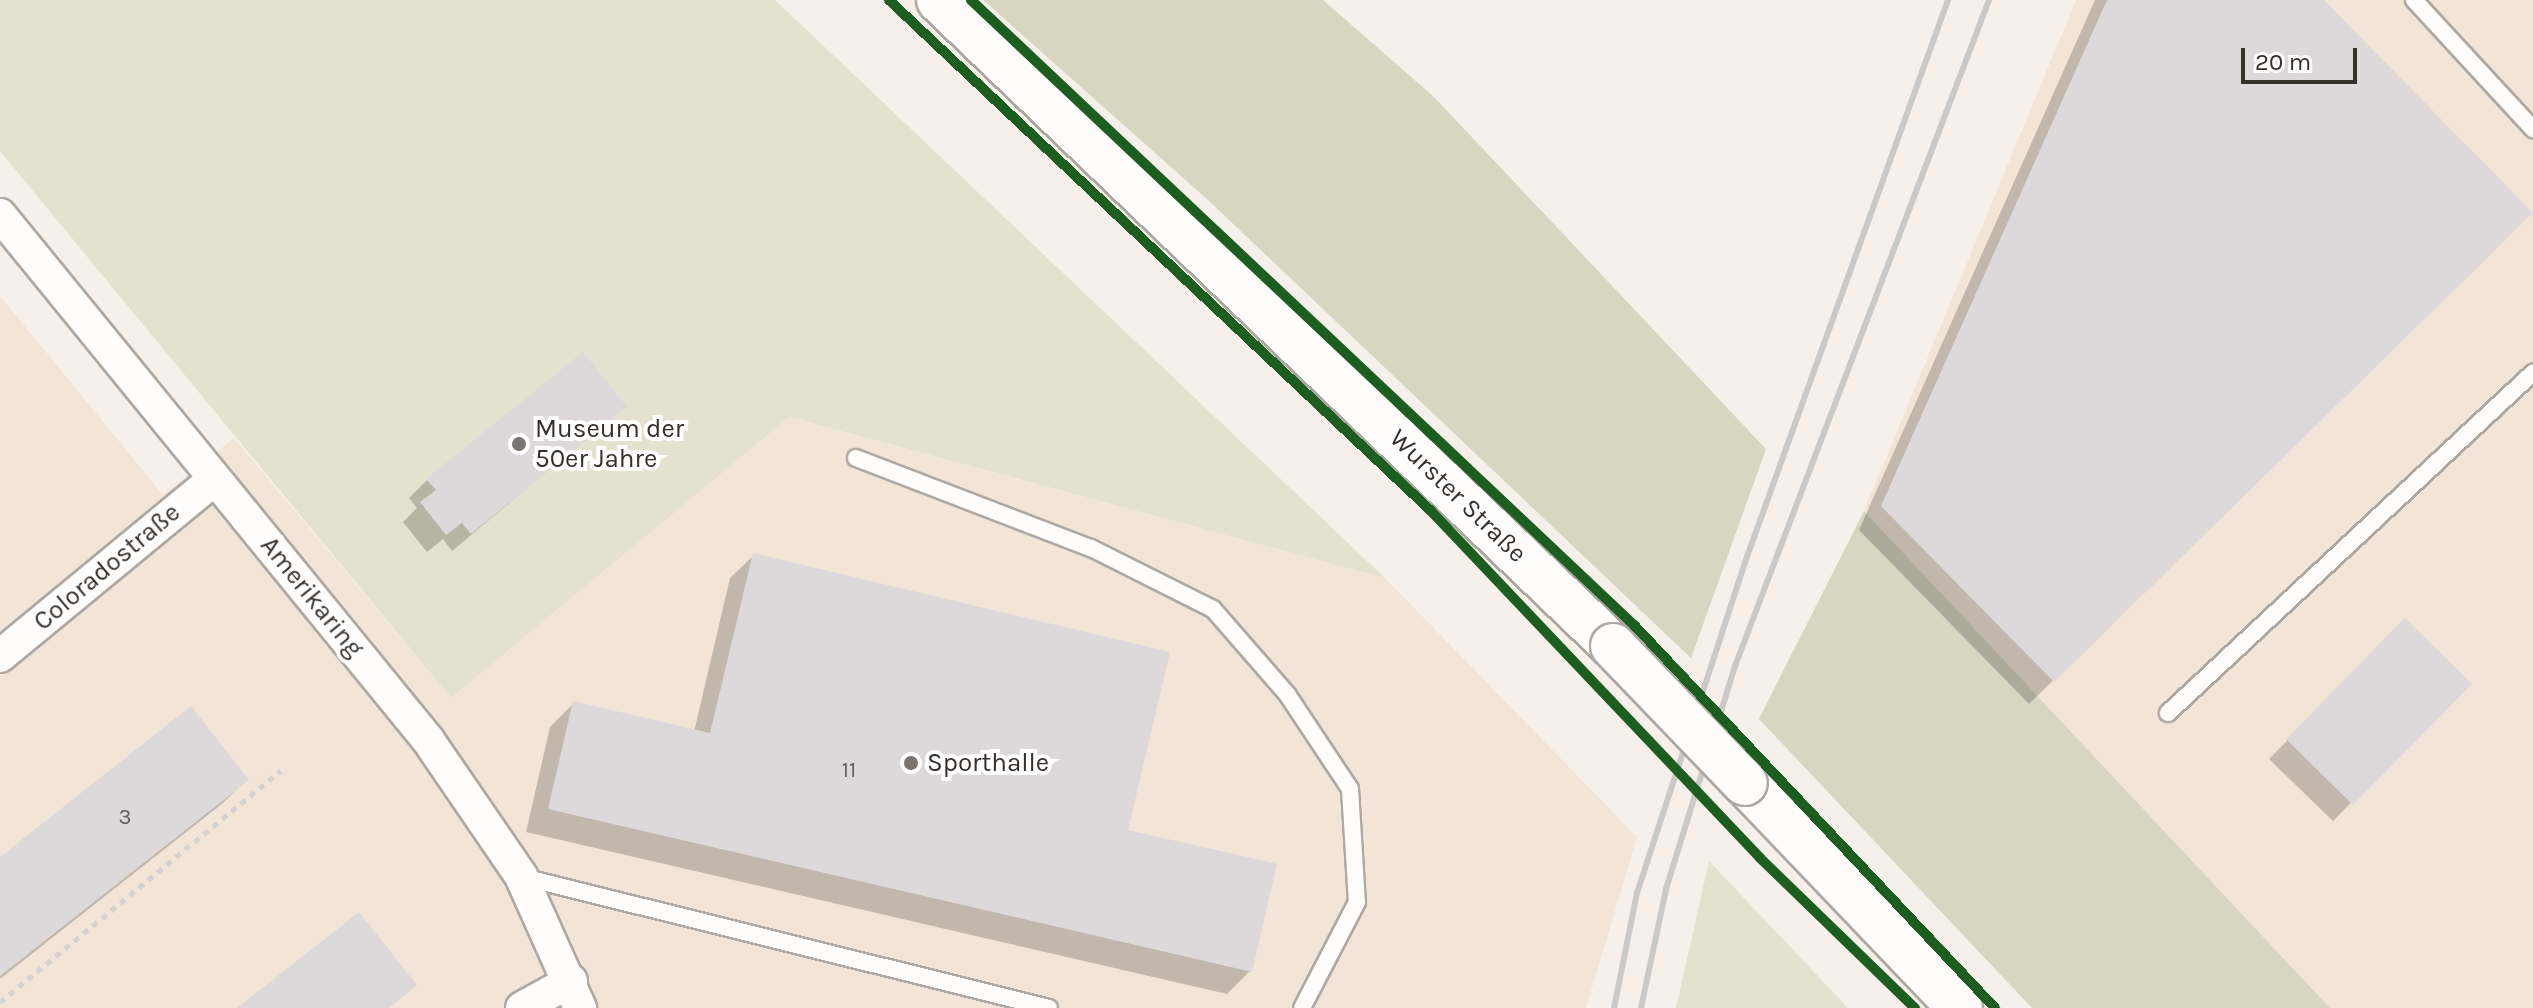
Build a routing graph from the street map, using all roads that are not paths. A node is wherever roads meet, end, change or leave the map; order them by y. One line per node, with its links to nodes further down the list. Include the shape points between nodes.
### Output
1 (939, 0): 15 (main road, Wurster Straße, bridge, via 1613,646)
2 (2414, 0): 3 (lane)
3 (2533, 129)
4 (0, 215): 7 (street, Amerikaring)
5 (2533, 373): 9 (lane)
6 (856, 458): 14 (lane, via 1091,548 1213,609 1287,694 1350,789 1357,902)
7 (215, 479): 8 (street, Coloradostraße); 10 (street, Amerikaring, via 428,740)
8 (0, 656)
9 (2168, 713)
10 (521, 876): 11 (street, Amerikaring); 13 (lane)
11 (576, 995): 12 (street)
12 (522, 1008)
13 (1049, 1008)
14 (1302, 1008)
15 (1960, 1008)

